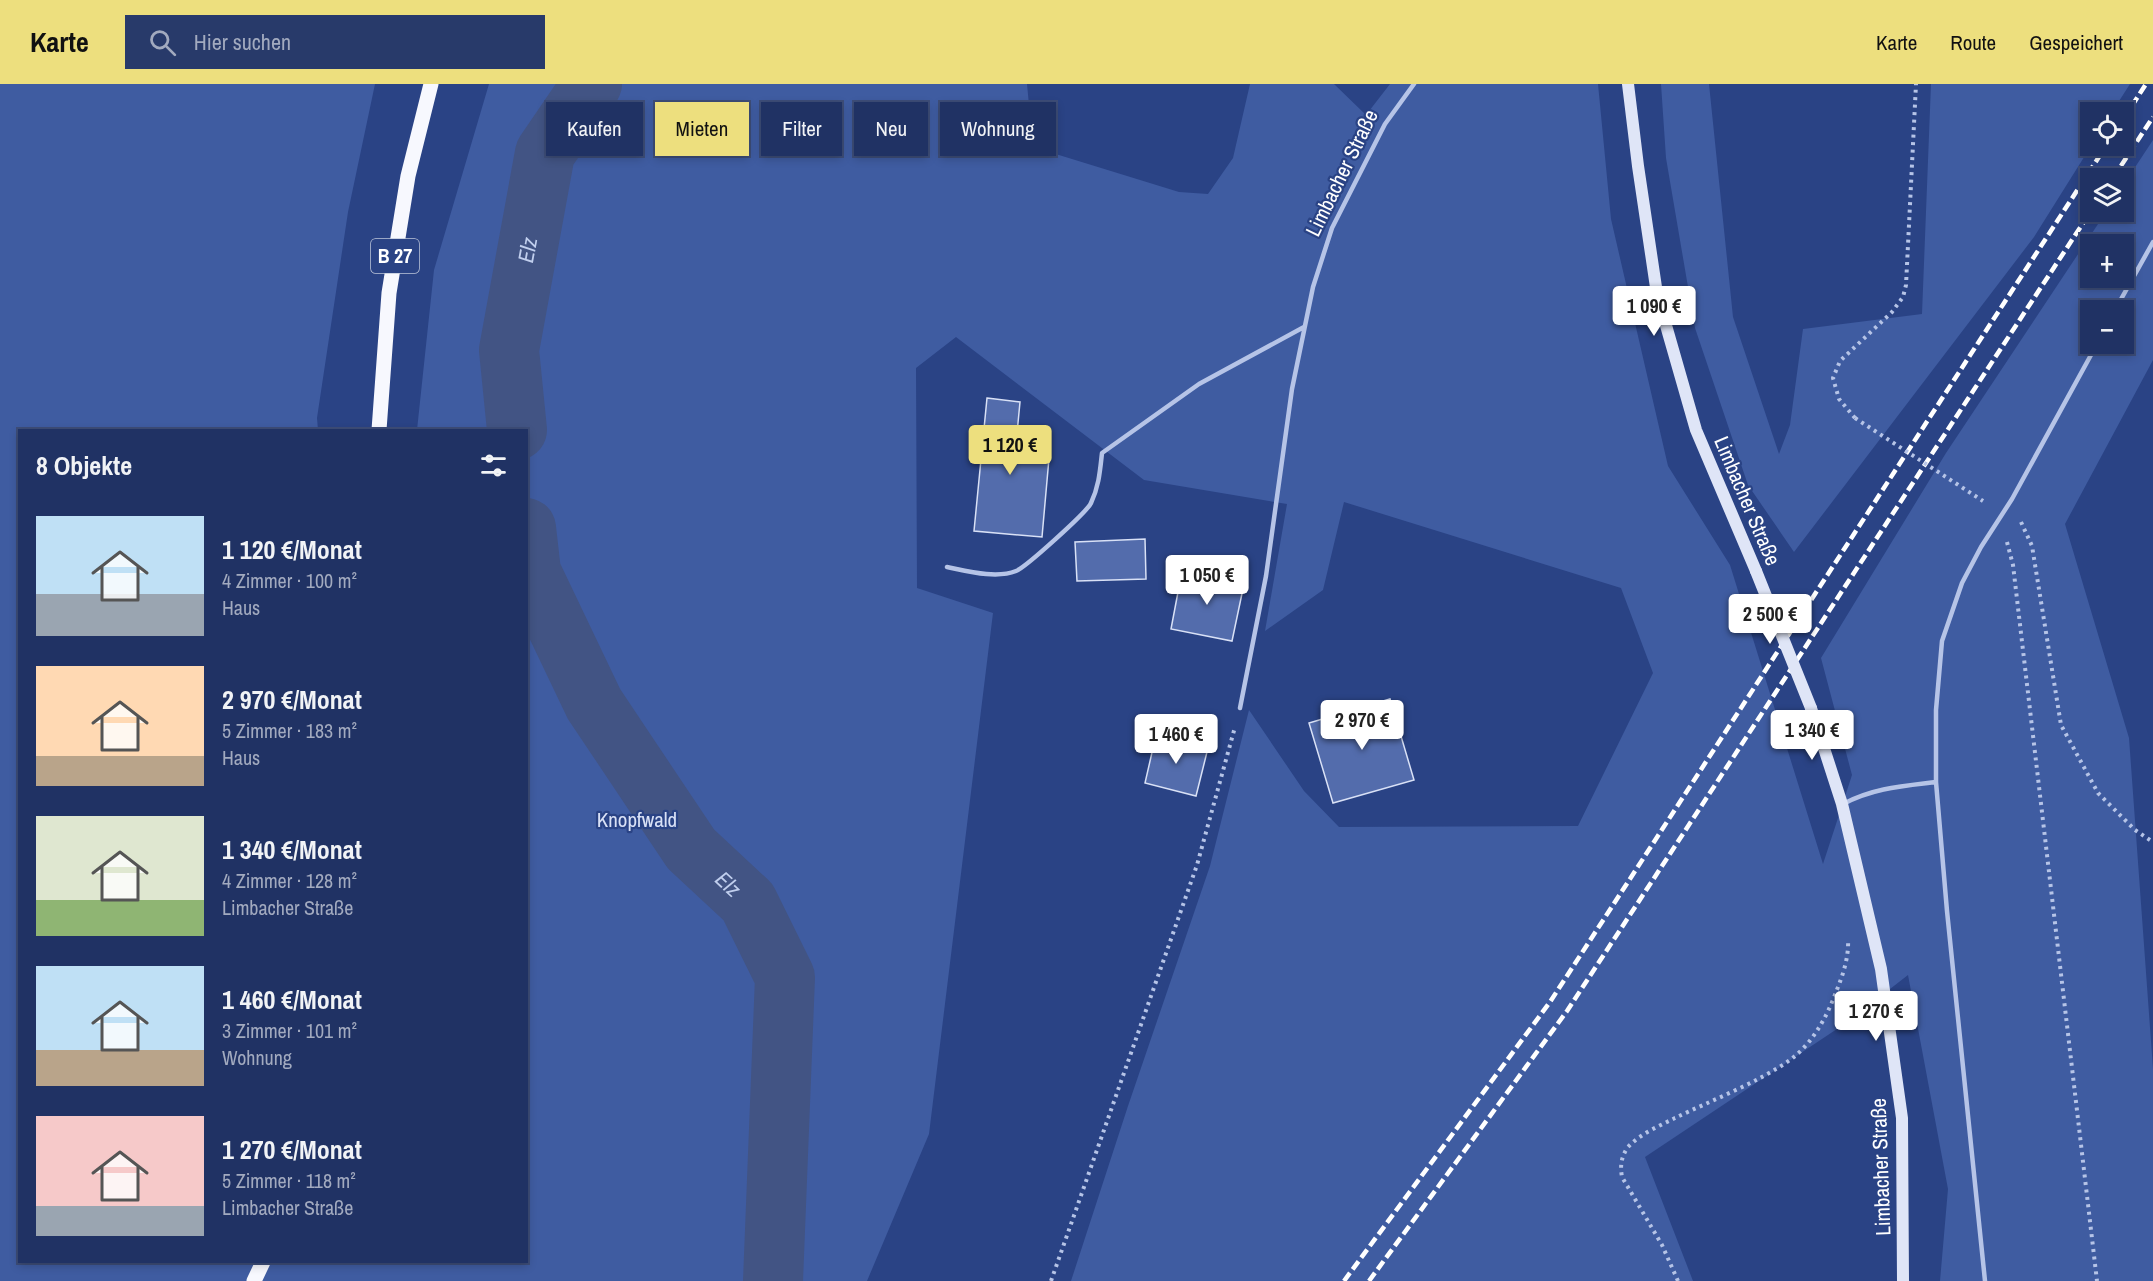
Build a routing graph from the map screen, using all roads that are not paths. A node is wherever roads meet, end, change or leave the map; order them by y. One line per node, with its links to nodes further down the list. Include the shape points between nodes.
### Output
1 (431, 84): 8 (main road, B 27, via 408,176 389,293)
2 (1414, 84): 6 (lane, Limbacher Straße, via 1385,124 1332,228)
3 (1628, 84): 12 (main road, Limbacher Straße, bridge, via 1657,294 1696,430 1811,708)
4 (2153, 242): 5 (lane)
5 (2121, 300)
6 (1304, 327): 9 (lane, via 1199,384 1102,453 1100,480 1090,506 1016,571 983,575); 10 (lane, Limbacher Straße, via 1266,576)
7 (2092, 354): 11 (lane, via 1962,583 1942,641 1936,710)
8 (379, 429)
9 (947, 567)
10 (1240, 708)
11 (1936, 782): 12 (lane, via 1889,787); 16 (lane)
12 (1842, 804): 15 (main road, Limbacher Straße, via 1881,969 1902,1118)
13 (263, 1263): 14 (main road)
14 (254, 1281)
15 (1903, 1281)
16 (1986, 1281)

